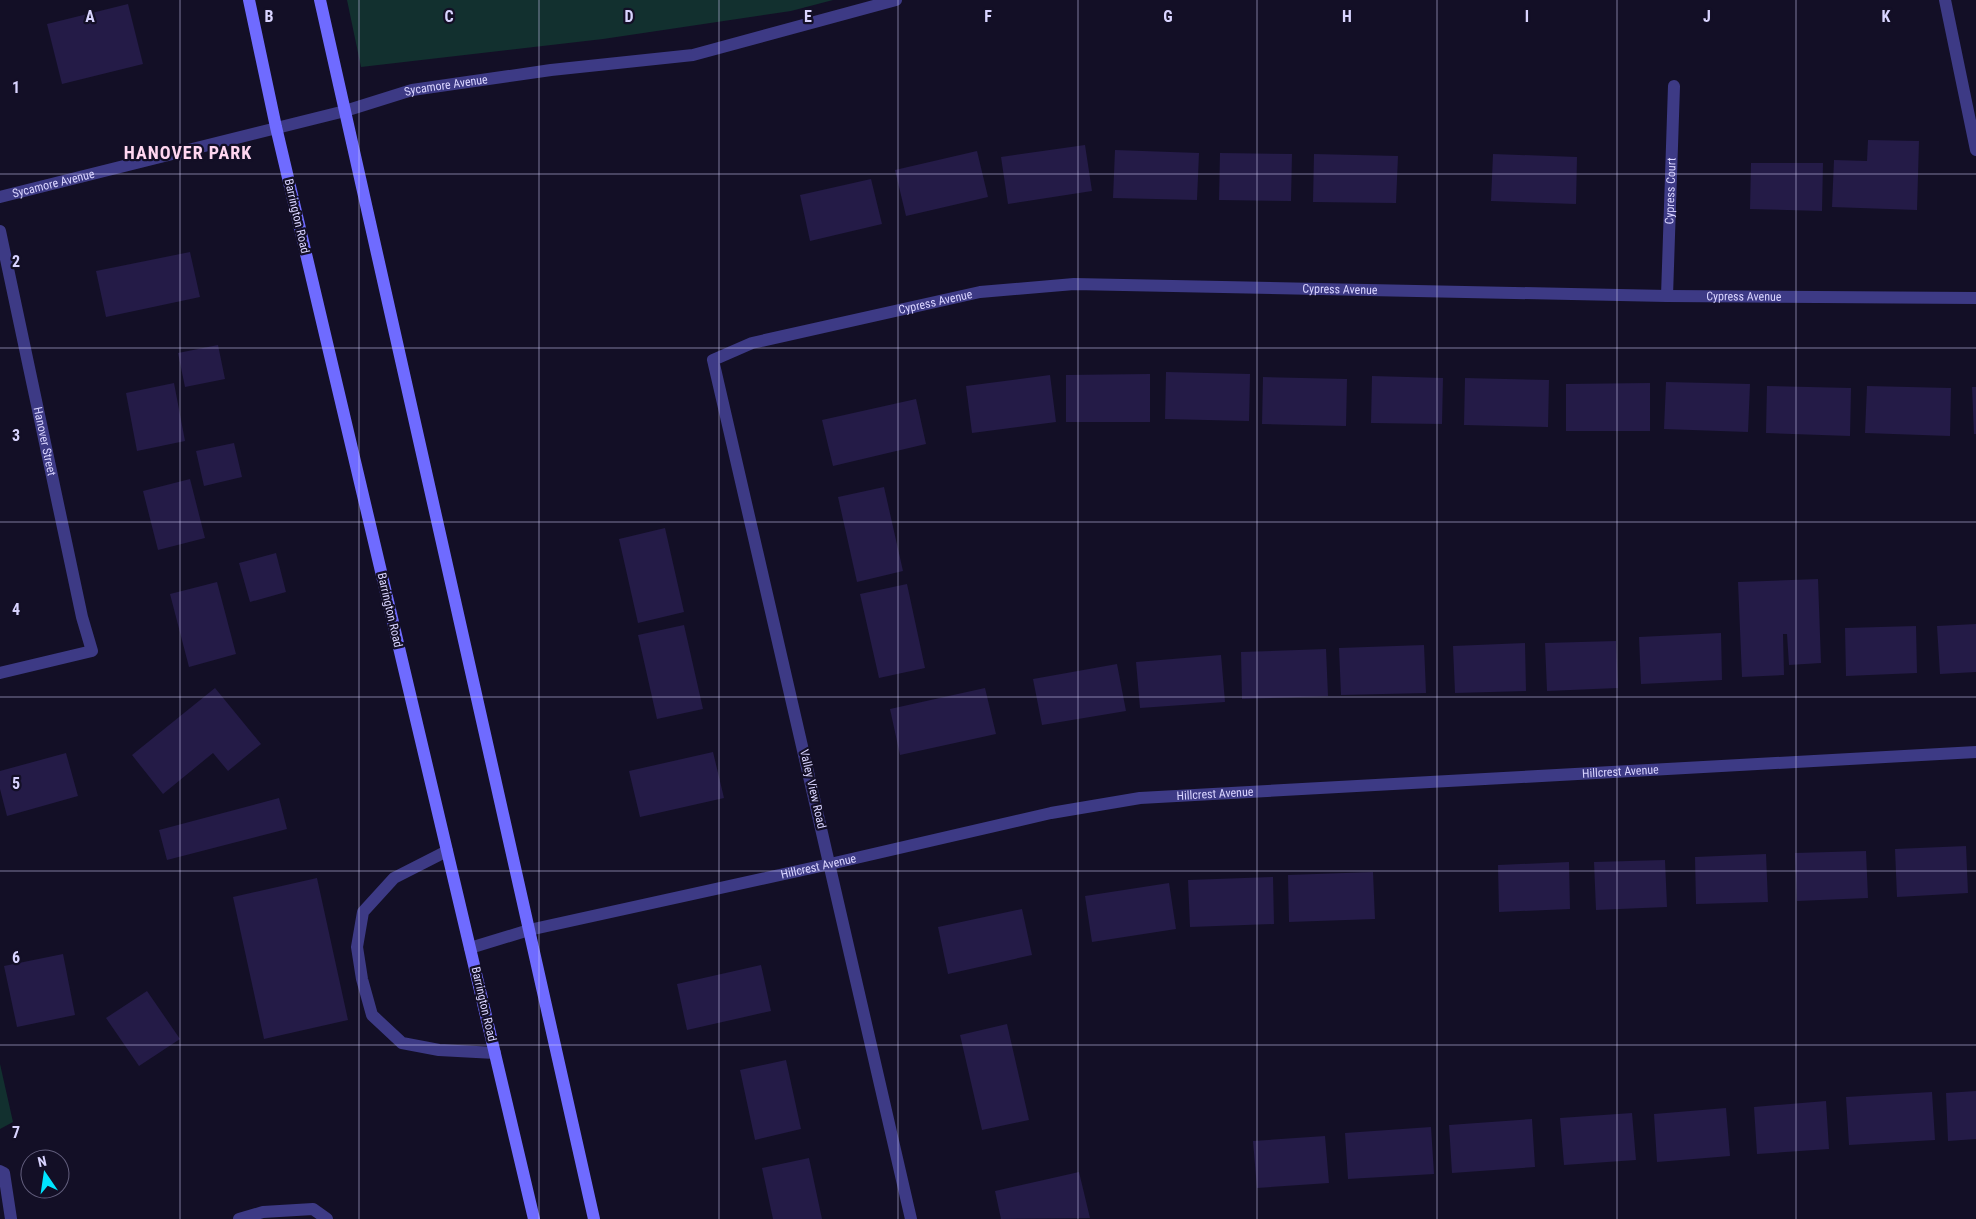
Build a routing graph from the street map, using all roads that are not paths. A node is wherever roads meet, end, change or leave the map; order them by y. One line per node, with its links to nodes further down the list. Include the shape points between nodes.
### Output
1 (250, 0): 7 (main road, Barrington Road)
2 (320, 0): 6 (main road)
3 (896, 0): 6 (street, Sycamore Avenue, via 693,55 551,70 412,90)
4 (1945, 0): 8 (street)
5 (1674, 86): 11 (street, Cypress Court)
6 (345, 111): 7 (street, Sycamore Avenue); 18 (main road)
7 (276, 127): 9 (street, Sycamore Avenue); 16 (main road, Barrington Road)
8 (1976, 150)
9 (0, 197)
10 (0, 231): 14 (street, Hanover Street, via 92,652)
11 (1667, 296): 12 (street, Cypress Avenue); 13 (street, Cypress Avenue, via 1074,284 980,292 752,343)
12 (1976, 298)
13 (713, 360): 17 (street, Valley View Road)
14 (0, 673)
15 (1976, 752): 17 (street, Hillcrest Avenue, via 1140,798 1051,813)
16 (448, 850): 19 (main road, Barrington Road); 20 (street, via 394,878 363,912 357,948 362,979 372,1015 402,1043 439,1050)
17 (830, 864): 18 (street, Hillcrest Avenue); 27 (street, Valley View Road)
18 (529, 930): 19 (street, Hillcrest Avenue); 26 (main road)
19 (470, 948): 20 (main road, Barrington Road)
20 (495, 1053): 25 (main road, Barrington Road)
21 (2, 1172): 22 (street)
22 (10, 1219)
23 (239, 1219): 24 (street, via 263,1212 313,1209)
24 (327, 1219)
25 (534, 1219)
26 (594, 1219)
27 (911, 1219)

